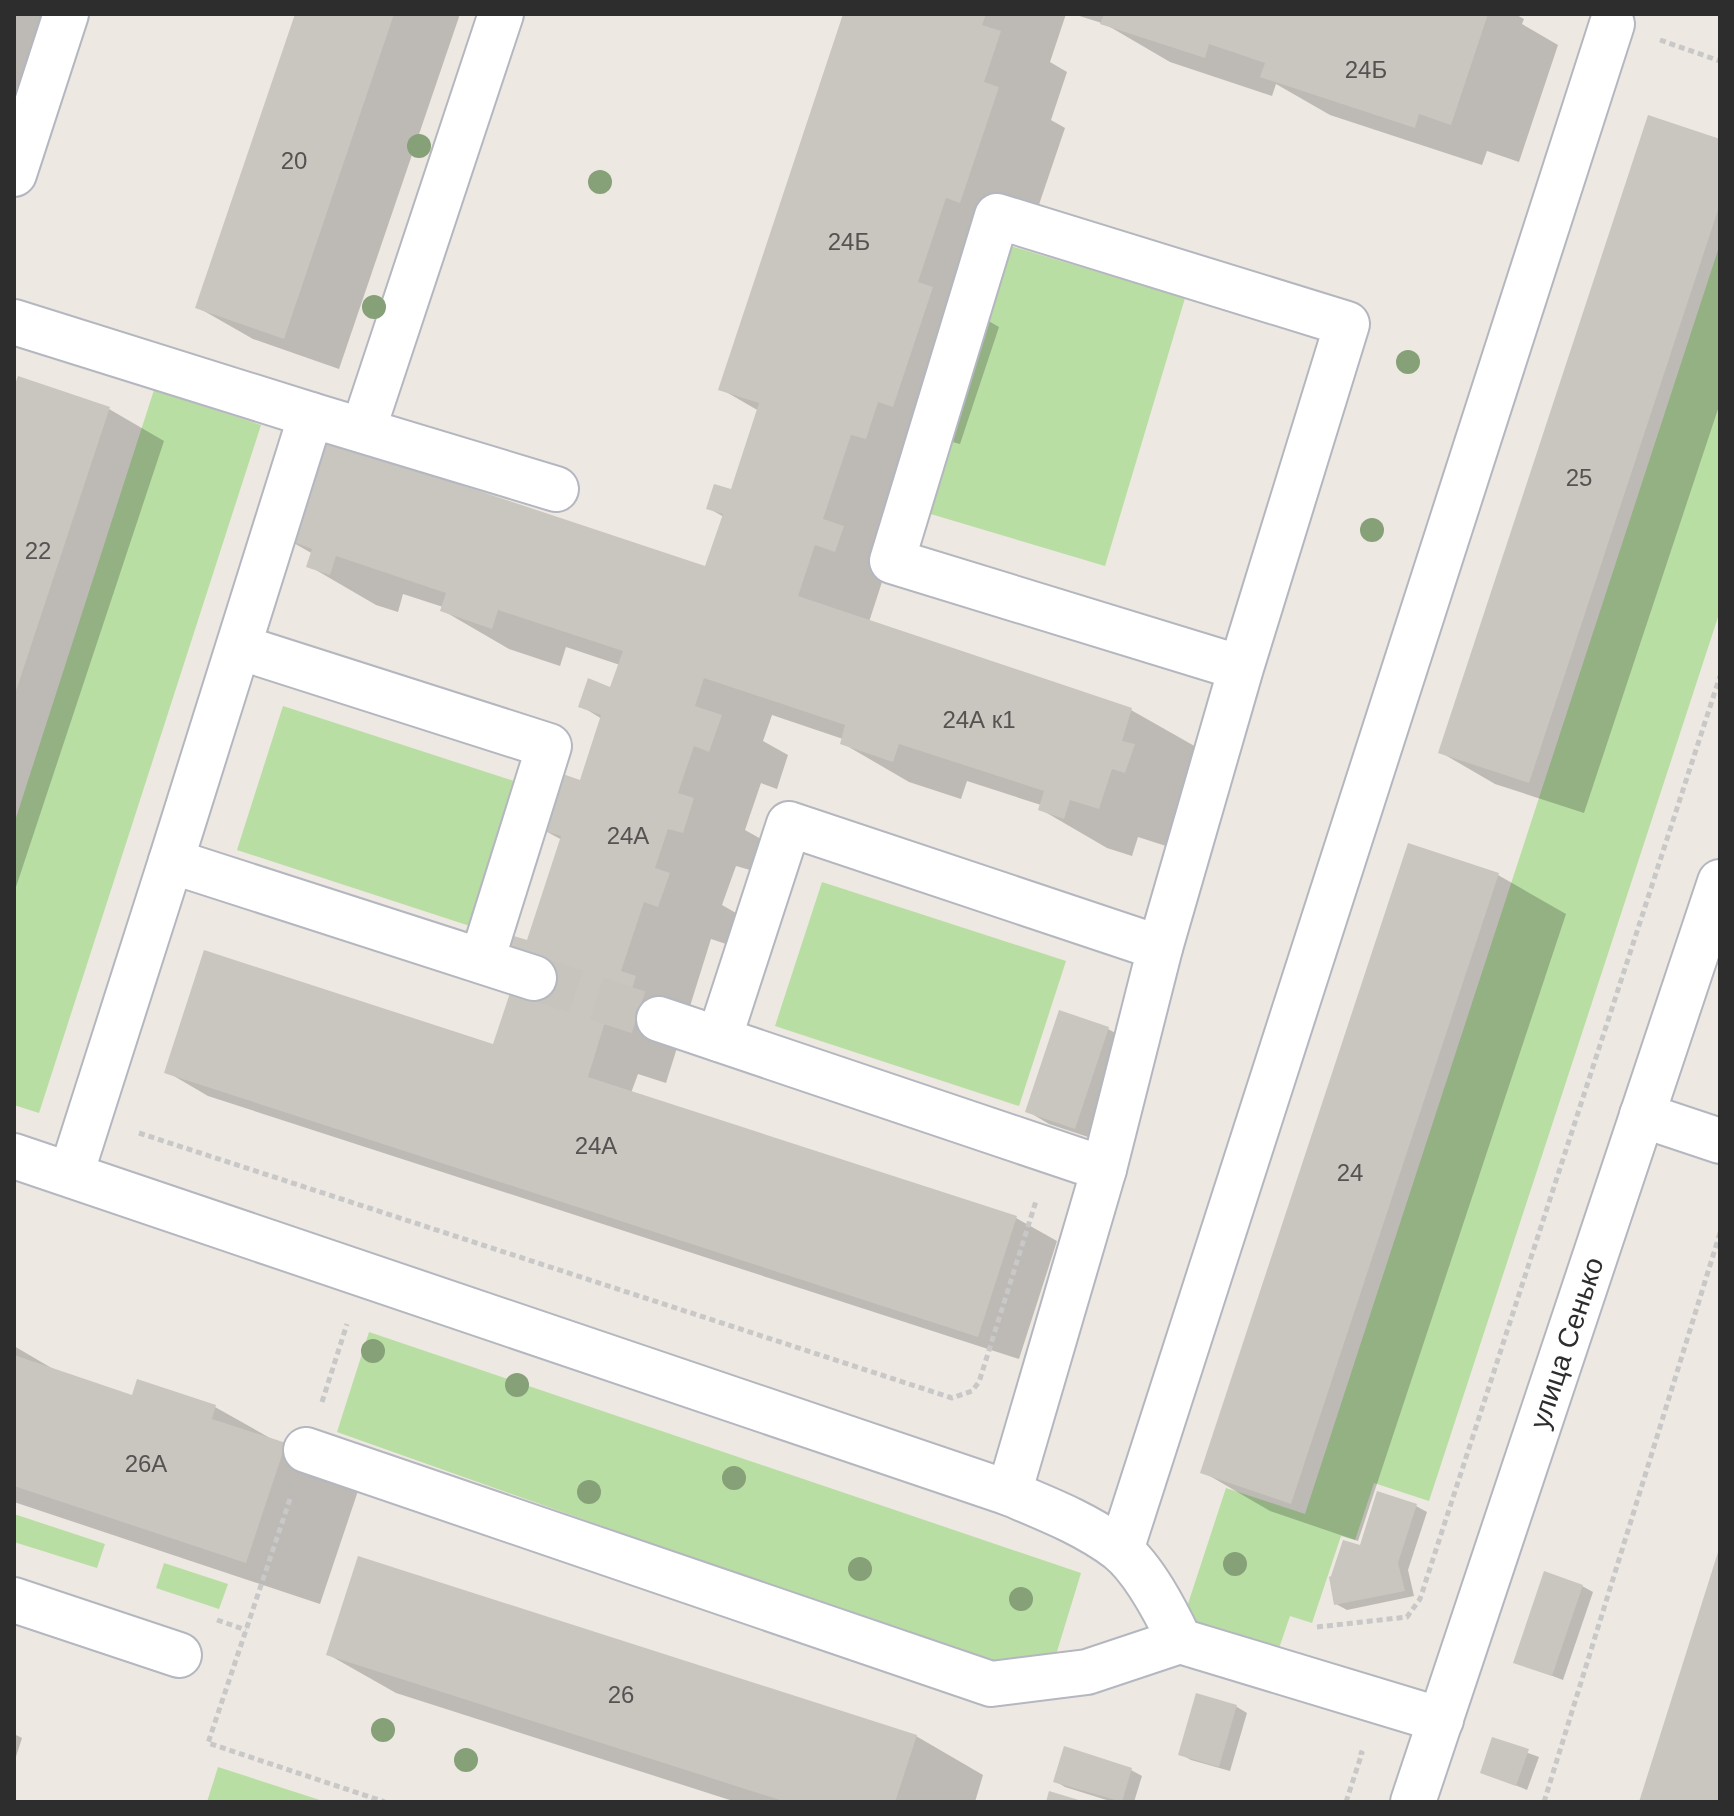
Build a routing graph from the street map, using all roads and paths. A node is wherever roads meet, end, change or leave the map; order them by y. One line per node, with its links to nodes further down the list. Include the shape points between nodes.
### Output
1 (66, 14): 4 (street)
2 (501, 14): 7 (street)
3 (1612, 24): 31 (street)
4 (14, 174)
5 (14, 322): 6 (street)
6 (311, 415): 7 (street); 9 (street)
7 (363, 430): 8 (street)
8 (556, 489)
9 (239, 647): 12 (street); 15 (street, via 549,746)
10 (1241, 668): 10 (street, via 892,561 997,216 1347,324); 14 (street)
11 (1720, 676): 35 (path, via 1420,1599 1407,1617 1313,1628)
12 (171, 861): 15 (street); 20 (street)
13 (1720, 882): 19 (street, улица Сенько)
14 (1160, 948): 18 (street, via 789,824); 23 (street)
15 (482, 960): 16 (street)
16 (534, 978)
17 (659, 1019): 18 (street)
18 (719, 1039): 23 (street)
19 (1642, 1115): 21 (street); 36 (street, улица Сенько)
20 (88, 1117): 24 (street); 26 (path)
21 (1720, 1141)
22 (14, 1156): 24 (street)
23 (1104, 1169): 30 (street)
24 (71, 1174): 28 (street)
25 (1039, 1192): 26 (path, via 979,1382 972,1391 952,1398)
26 (385, 1214): 28 (path)
27 (1720, 1233): 41 (path)
28 (364, 1274): 29 (path); 30 (street)
29 (306, 1450): 33 (street, via 991,1684 1087,1672); 38 (path, via 208,1743)
30 (1009, 1493): 31 (street, via 1064,1516)
31 (1121, 1550): 33 (street, via 1158,1597)
32 (14, 1600): 34 (street)
33 (1180, 1641): 35 (street)
34 (179, 1655)
35 (1296, 1675): 36 (street)
36 (1441, 1720): 40 (street, улица Сенько)
37 (1349, 1748): 39 (path, via 1362,1753)
38 (385, 1802)
39 (1346, 1802)
40 (1413, 1802)
41 (1544, 1802)

